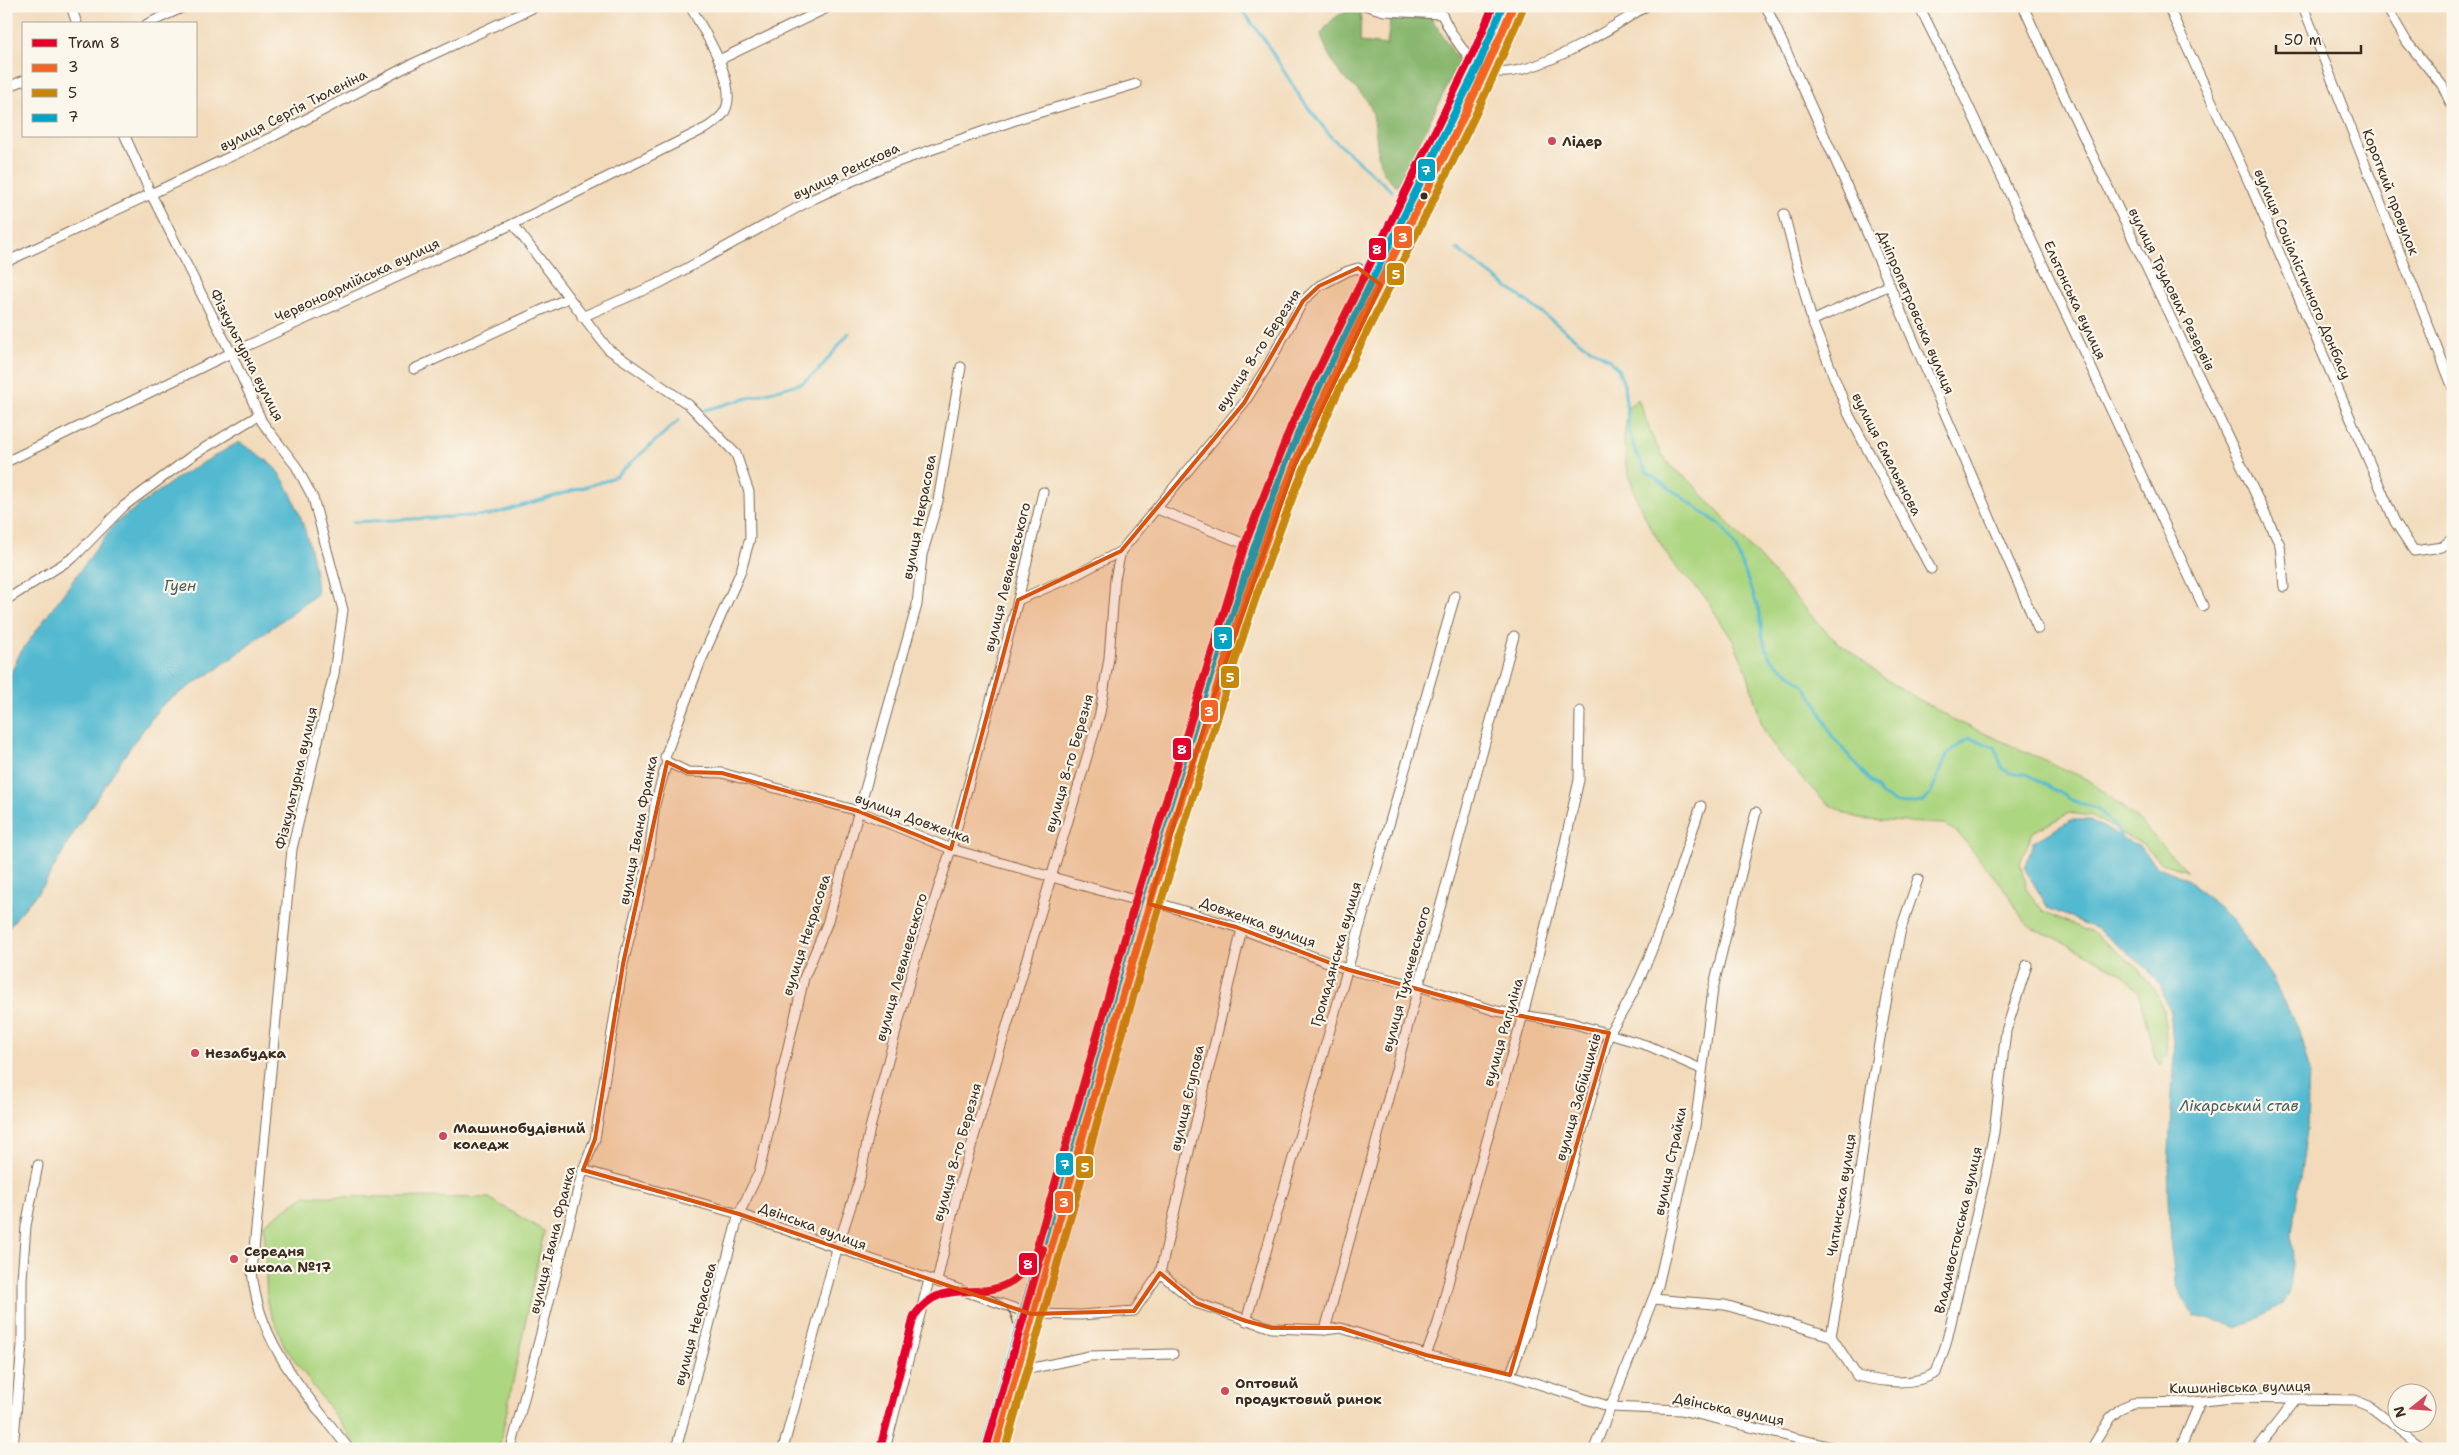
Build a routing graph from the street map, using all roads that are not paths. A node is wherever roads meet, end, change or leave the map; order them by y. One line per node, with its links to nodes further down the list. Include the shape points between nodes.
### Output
1 (71, 6): 16 (street)
2 (186, 6): 17 (street)
3 (537, 6): 25 (street, вулиця Сергія Тюленіна, via 408,66 272,137)
4 (690, 6): 18 (street)
5 (831, 6): 18 (street)
6 (1367, 6): 15 (street, via 1384,12)
7 (1513, 6): 19 (main road)
8 (1646, 6): 19 (street, via 1602,34 1550,60 1501,72)
9 (1766, 6): 30 (street, Дніпропетровська вулиця)
10 (1918, 6): 50 (street, Ельтонська вулиця, via 1960,88)
11 (2023, 6): 46 (street, вулиця Трудових Резервів, via 2280,545)
12 (2168, 6): 42 (street, вулиця Соціалістичного Донбасу, via 2252,189 2395,522 2414,551 2442,547)
13 (2303, 6): 37 (street, Короткий провулок)
14 (2386, 6): 23 (street, via 2407,42 2442,85)
15 (1440, 10): 19 (street, via 1460,46)
16 (76, 22)
17 (151, 22)
18 (719, 60): 27 (street, Червоноармійська вулиця, via 724,73 726,109 708,127)
19 (1487, 70): 29 (main road)
20 (22, 81): 22 (street)
21 (1136, 84): 32 (street, вулиця Ренскова, via 1021,118 883,167 813,199 660,283)
22 (6, 88)
23 (2453, 108)
24 (126, 138): 25 (street, Фізкультурна вулиця)
25 (151, 194): 28 (street, вулиця Сергія Тюленіна); 34 (street, Фізкультурна вулиця)
26 (1784, 214): 33 (street, вулиця Ємельянова)
27 (513, 224): 31 (street, вулиця Івана Франка); 34 (street, Червоноармійська вулиця)
28 (6, 262)
29 (1381, 285): 41 (street, вулиця 8-го Березня, via 1358,268 1312,292 1244,403); 43 (main road, via 1294,467)
30 (1890, 285): 33 (street); 51 (street, Дніпропетровська вулиця)
31 (568, 298): 32 (street, вулиця Івана Франка); 36 (street)
32 (582, 317): 54 (street, вулиця Івана Франка, via 608,350 689,405 736,454 749,492 750,538 741,571 700,662 665,757)
33 (1812, 321): 45 (street, вулиця Ємельянова, via 1849,415)
34 (231, 353): 38 (street, Фізкультурна вулиця); 39 (street, Червоноармійська вулиця)
35 (961, 367): 56 (street, вулиця Некрасова, via 938,501 922,555 917,604)
36 (414, 369)
37 (2453, 388)
38 (258, 415): 48 (street, via 193,455 124,506 74,557); 88 (street, Фізкультурна вулиця, via 296,466 309,490 343,610 334,674 292,849 252,1271 254,1296 260,1318 278,1356)
39 (6, 462)
40 (1043, 492): 49 (street, вулиця Леваневського)
41 (1157, 509): 43 (street); 44 (street, вулиця 8-го Березня)
42 (2453, 538)
43 (1264, 549): 61 (main road)
44 (1121, 550): 49 (street, via 1074,576); 59 (street, вулиця 8-го Березня, via 1115,579 1110,658 1100,713)
45 (1931, 569)
46 (2284, 587)
47 (1454, 596): 64 (street, Громадянська вулиця)
48 (6, 600)
49 (1018, 600): 58 (street, вулиця Леваневського)
50 (2203, 606)
51 (2038, 629)
52 (1514, 636): 65 (street, вулиця Тухачевського)
53 (1580, 711): 66 (street, вулиця Рагуліна, via 1579,780 1573,812)
54 (666, 762): 56 (street, вулиця Довженка, via 688,772 722,773); 70 (street, вулиця Івана Франка, via 655,804 649,857 623,964 595,1139)
55 (1700, 806): 67 (street, вулиця Забійщиків, via 1658,934 1622,1014)
56 (858, 811): 58 (street, вулиця Довженка); 71 (street, вулиця Некрасова, via 827,924 804,978 758,1172)
57 (1756, 812): 68 (street, вулиця Страйки, via 1713,989)
58 (952, 849): 59 (street, вулиця Довженка); 72 (street, вулиця Леваневського, via 914,964 870,1128 860,1178)
59 (1051, 875): 61 (street, вулиця Довженка); 74 (street, вулиця 8-го Березня)
60 (1918, 879): 79 (street, Читинська вулиця, via 1901,929 1888,992)
61 (1149, 904): 62 (street, Довженка вулиця, via 1161,904); 76 (main road)
62 (1242, 929): 64 (street, Довженка вулиця); 73 (street, вулиця Єгупова)
63 (2027, 966): 79 (street, Владивостокська вулиця, via 2006,1031 1985,1178 1946,1344 1936,1373 1924,1380 1887,1383 1857,1376)
64 (1346, 969): 65 (street, Довженка вулиця); 77 (street, Громадянська вулиця)
65 (1419, 986): 66 (street, Довженка вулиця, via 1496,1011); 78 (street, вулиця Тухачевського)
66 (1523, 1015): 67 (street, Довженка вулиця, via 1572,1022); 81 (street, вулиця Рагуліна, via 1438,1323)
67 (1609, 1033): 68 (street, Довженка вулиця); 83 (street, вулиця Забійщиків, via 1526,1333)
68 (1701, 1069): 75 (street, вулиця Страйки, via 1694,1126 1658,1286)
69 (38, 1165): 87 (street, via 26,1226 22,1345)
70 (583, 1170): 71 (street, Двінська вулиця); 89 (street, вулиця Івана Франка)
71 (739, 1214): 72 (street, Двінська вулиця); 90 (street, вулиця Некрасова)
72 (836, 1249): 74 (street, Двінська вулиця); 91 (street, вулиця Леваневського)
73 (1160, 1273): 76 (street, Двінська вулиця, via 1134,1311); 77 (street, Двінська вулиця, via 1196,1303)
74 (933, 1281): 76 (street, Двінська вулиця); 92 (street, вулиця 8-го Березня)
75 (1652, 1299): 79 (street, via 1725,1305); 86 (street, вулиця Страйки)
76 (1031, 1314): 82 (main road)
77 (1246, 1321): 78 (street, Двінська вулиця, via 1272,1328)
78 (1325, 1330): 81 (street, Двінська вулиця, via 1341,1328)
79 (1831, 1336)
80 (1173, 1354): 82 (street, via 1088,1356)
81 (1426, 1355): 83 (street, Двінська вулиця)
82 (1015, 1372): 93 (main road)
83 (1510, 1375): 86 (street, Двінська вулиця)
84 (2295, 1400): 85 (street, Кишинівська вулиця, via 2231,1398); 98 (street); 99 (street, Кишинівська вулиця, via 2354,1400 2369,1406)
85 (2200, 1402): 96 (street, Кишинівська вулиця, via 2148,1401 2120,1408); 97 (street)
86 (1611, 1407): 94 (street, вулиця Страйки); 95 (street, Двінська вулиця, via 1681,1410)
87 (13, 1449)
88 (348, 1449)
89 (511, 1449)
90 (676, 1449)
91 (783, 1449)
92 (885, 1449)
93 (995, 1449)
94 (1594, 1449)
95 (1840, 1449)
96 (2091, 1449)
97 (2180, 1449)
98 (2257, 1449)
99 (2425, 1449)

